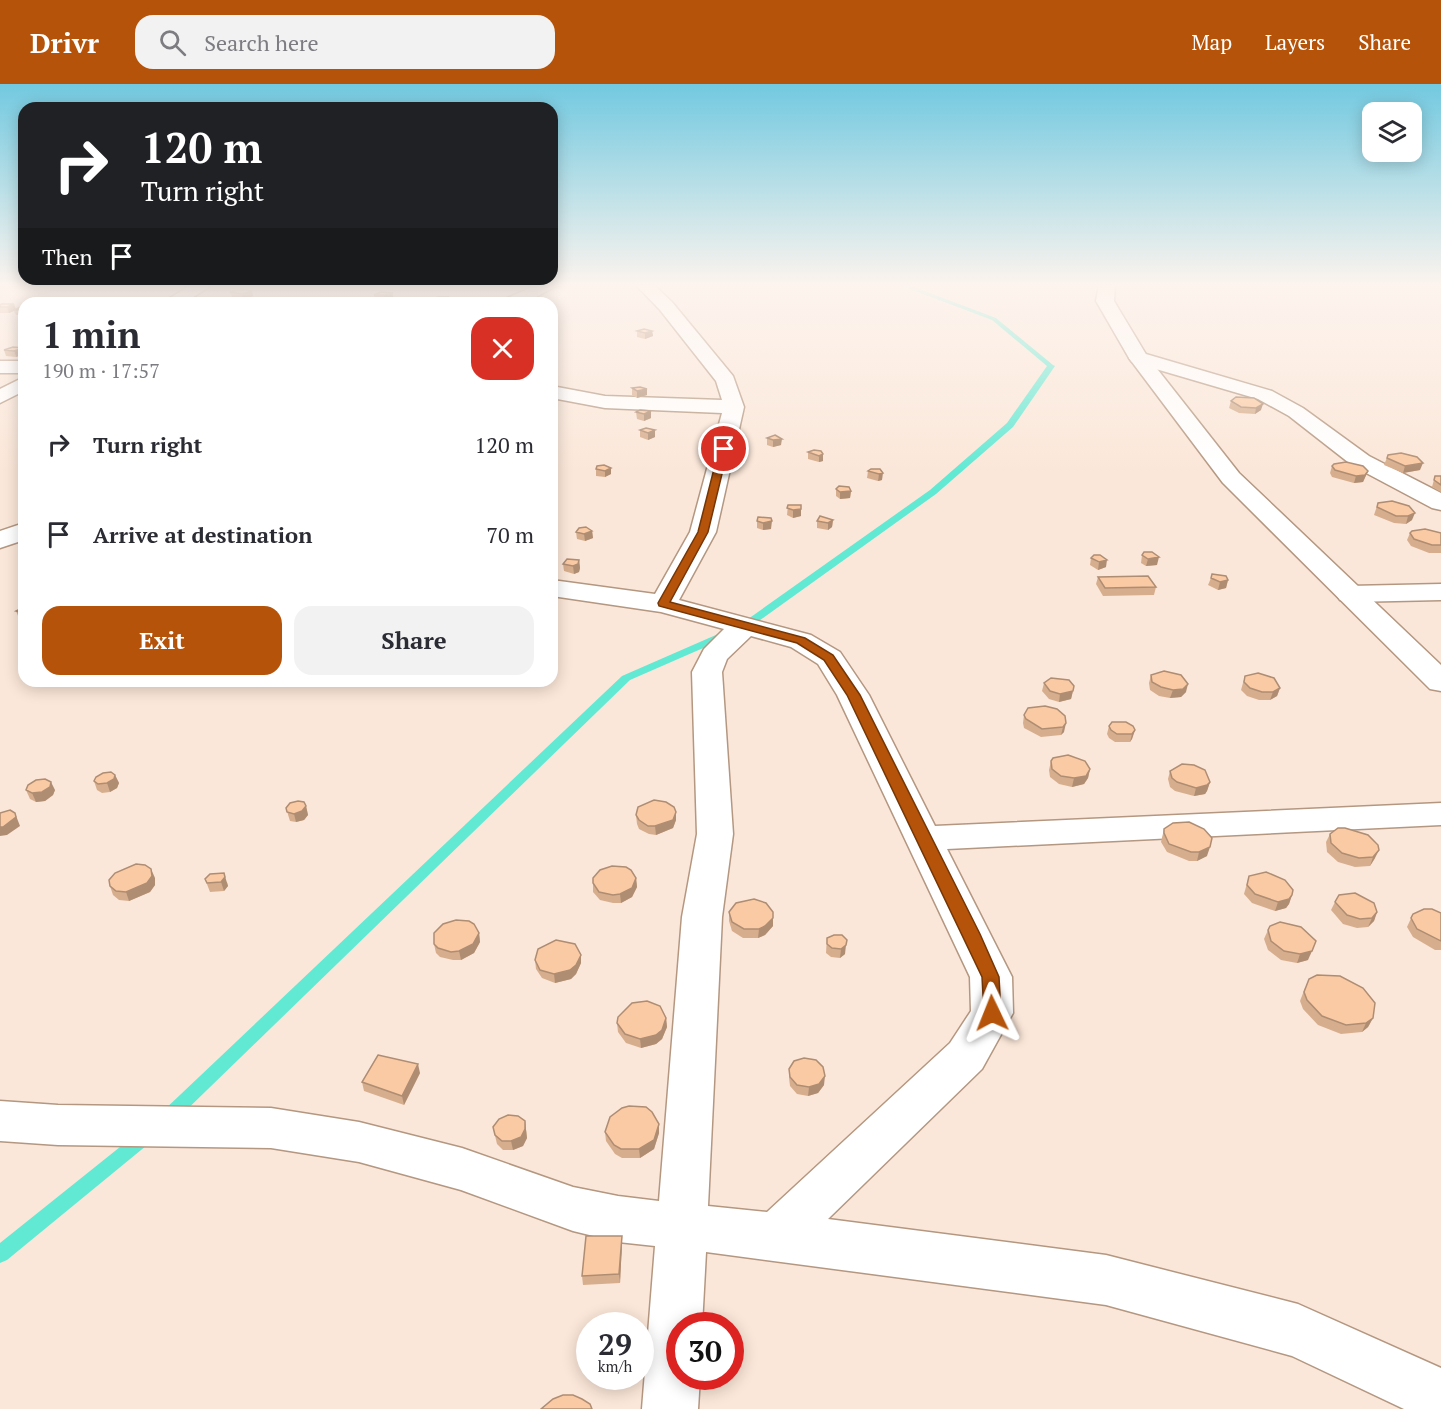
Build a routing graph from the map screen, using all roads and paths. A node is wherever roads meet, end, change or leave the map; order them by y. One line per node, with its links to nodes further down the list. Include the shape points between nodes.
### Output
1 (699, 347): 9 (street, via 726,380)
2 (1132, 347): 3 (street)
3 (1139, 358): 10 (street, via 1282,403 1361,461); 16 (street, via 1231,478)
4 (0, 367): 5 (street)
5 (18, 367)
6 (18, 386): 8 (street)
7 (558, 393): 9 (street, via 605,402)
8 (0, 397)
9 (734, 407): 17 (street, via 703,532)
10 (1441, 503)
11 (18, 534): 12 (street)
12 (0, 542): 13 (street)
13 (18, 545)
14 (558, 589): 17 (street)
15 (1441, 592): 16 (street)
16 (1350, 594): 19 (street)
17 (663, 603): 18 (street)
18 (745, 626): 21 (street, via 801,641 829,658 853,695); 23 (street, via 708,662 705,677 715,834 702,917)
19 (1441, 682)
20 (1441, 814): 21 (street)
21 (924, 838): 24 (street, via 991,977 992,1013 966,1056)
22 (0, 1120): 23 (street, via 58,1125 272,1128 359,1142 462,1169 573,1209)
23 (682, 1227): 24 (street); 26 (street)
24 (776, 1236): 25 (street, via 1106,1280 1298,1331)
25 (1441, 1396)
26 (670, 1409)

